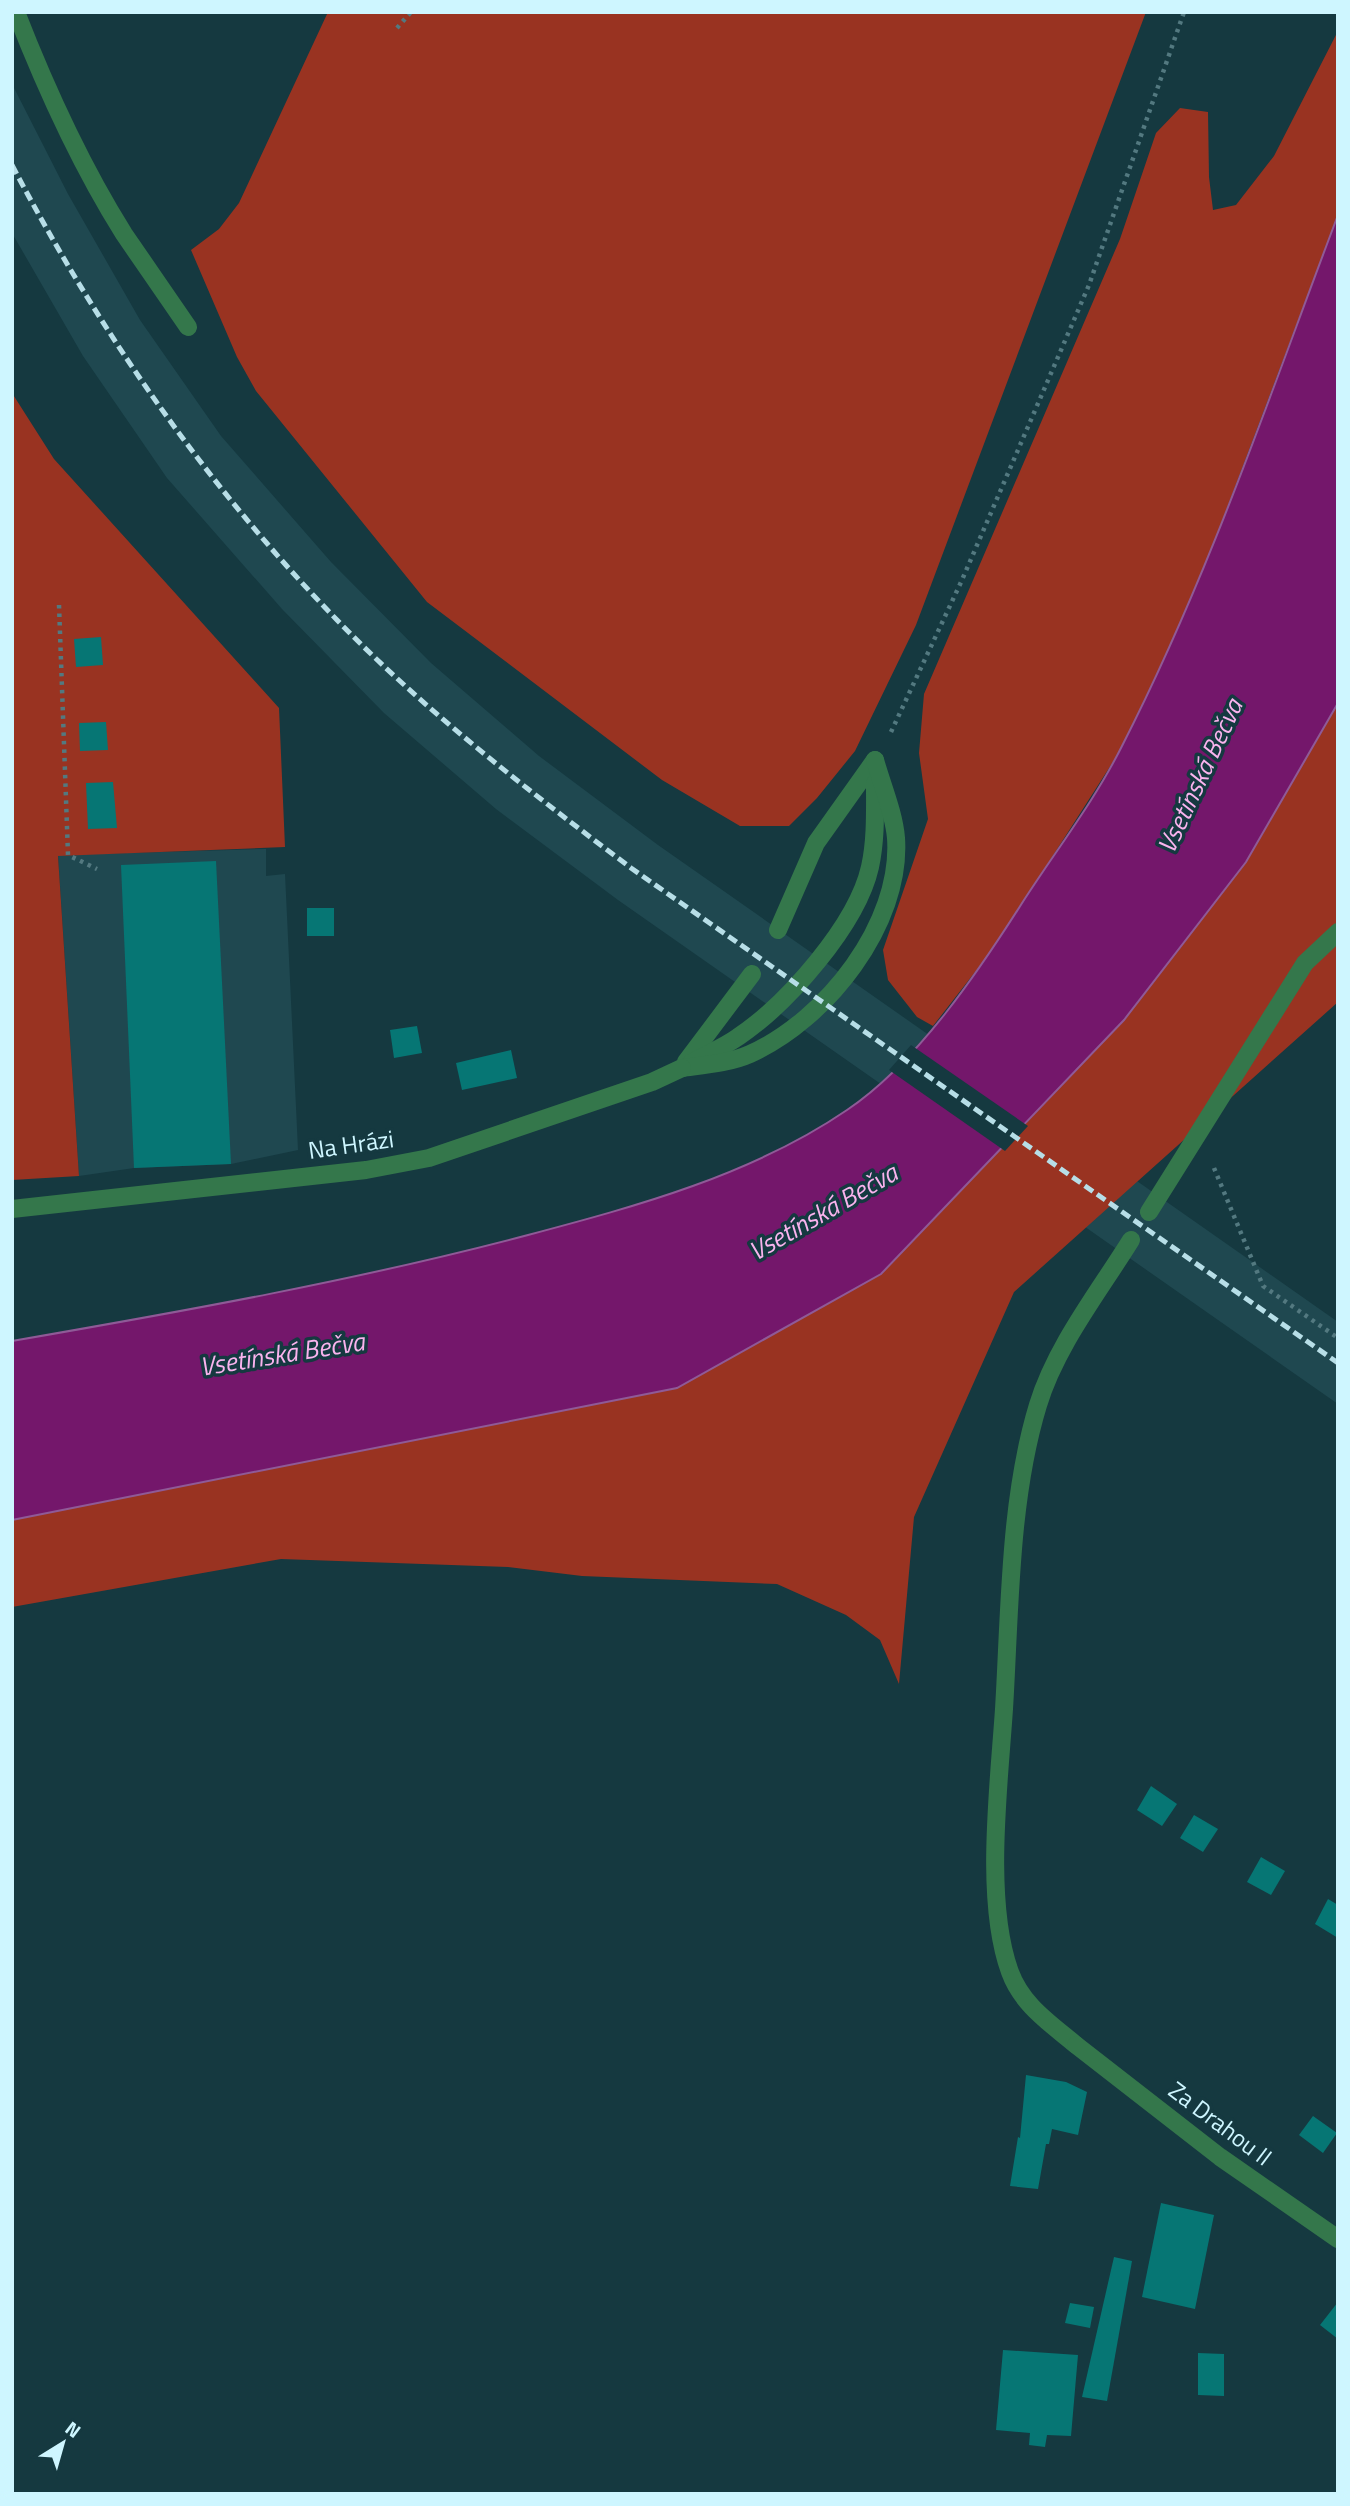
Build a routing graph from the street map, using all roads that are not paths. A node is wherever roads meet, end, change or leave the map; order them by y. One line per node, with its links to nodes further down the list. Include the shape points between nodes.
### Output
1 (16, 12): 2 (street, via 54,106 93,181)
2 (188, 327)
3 (876, 760): 4 (street, via 816,843); 7 (street, via 872,858 851,917 820,958 769,1011 739,1037); 7 (street, via 896,837 887,907 866,948 802,1022 778,1038 749,1054)
4 (778, 930)
5 (1338, 932): 9 (street, via 1305,963)
6 (752, 974): 7 (street)
7 (682, 1068): 8 (street, Na Hrázi, via 429,1158 366,1170)
8 (12, 1209)
9 (1149, 1212)
10 (1131, 1240): 11 (street, Za Drahou II, via 1059,1354 1038,1405 1024,1466 1012,1569 995,1861 1001,1936 1009,1971 1023,1999 1220,2157)
11 (1338, 2239)

